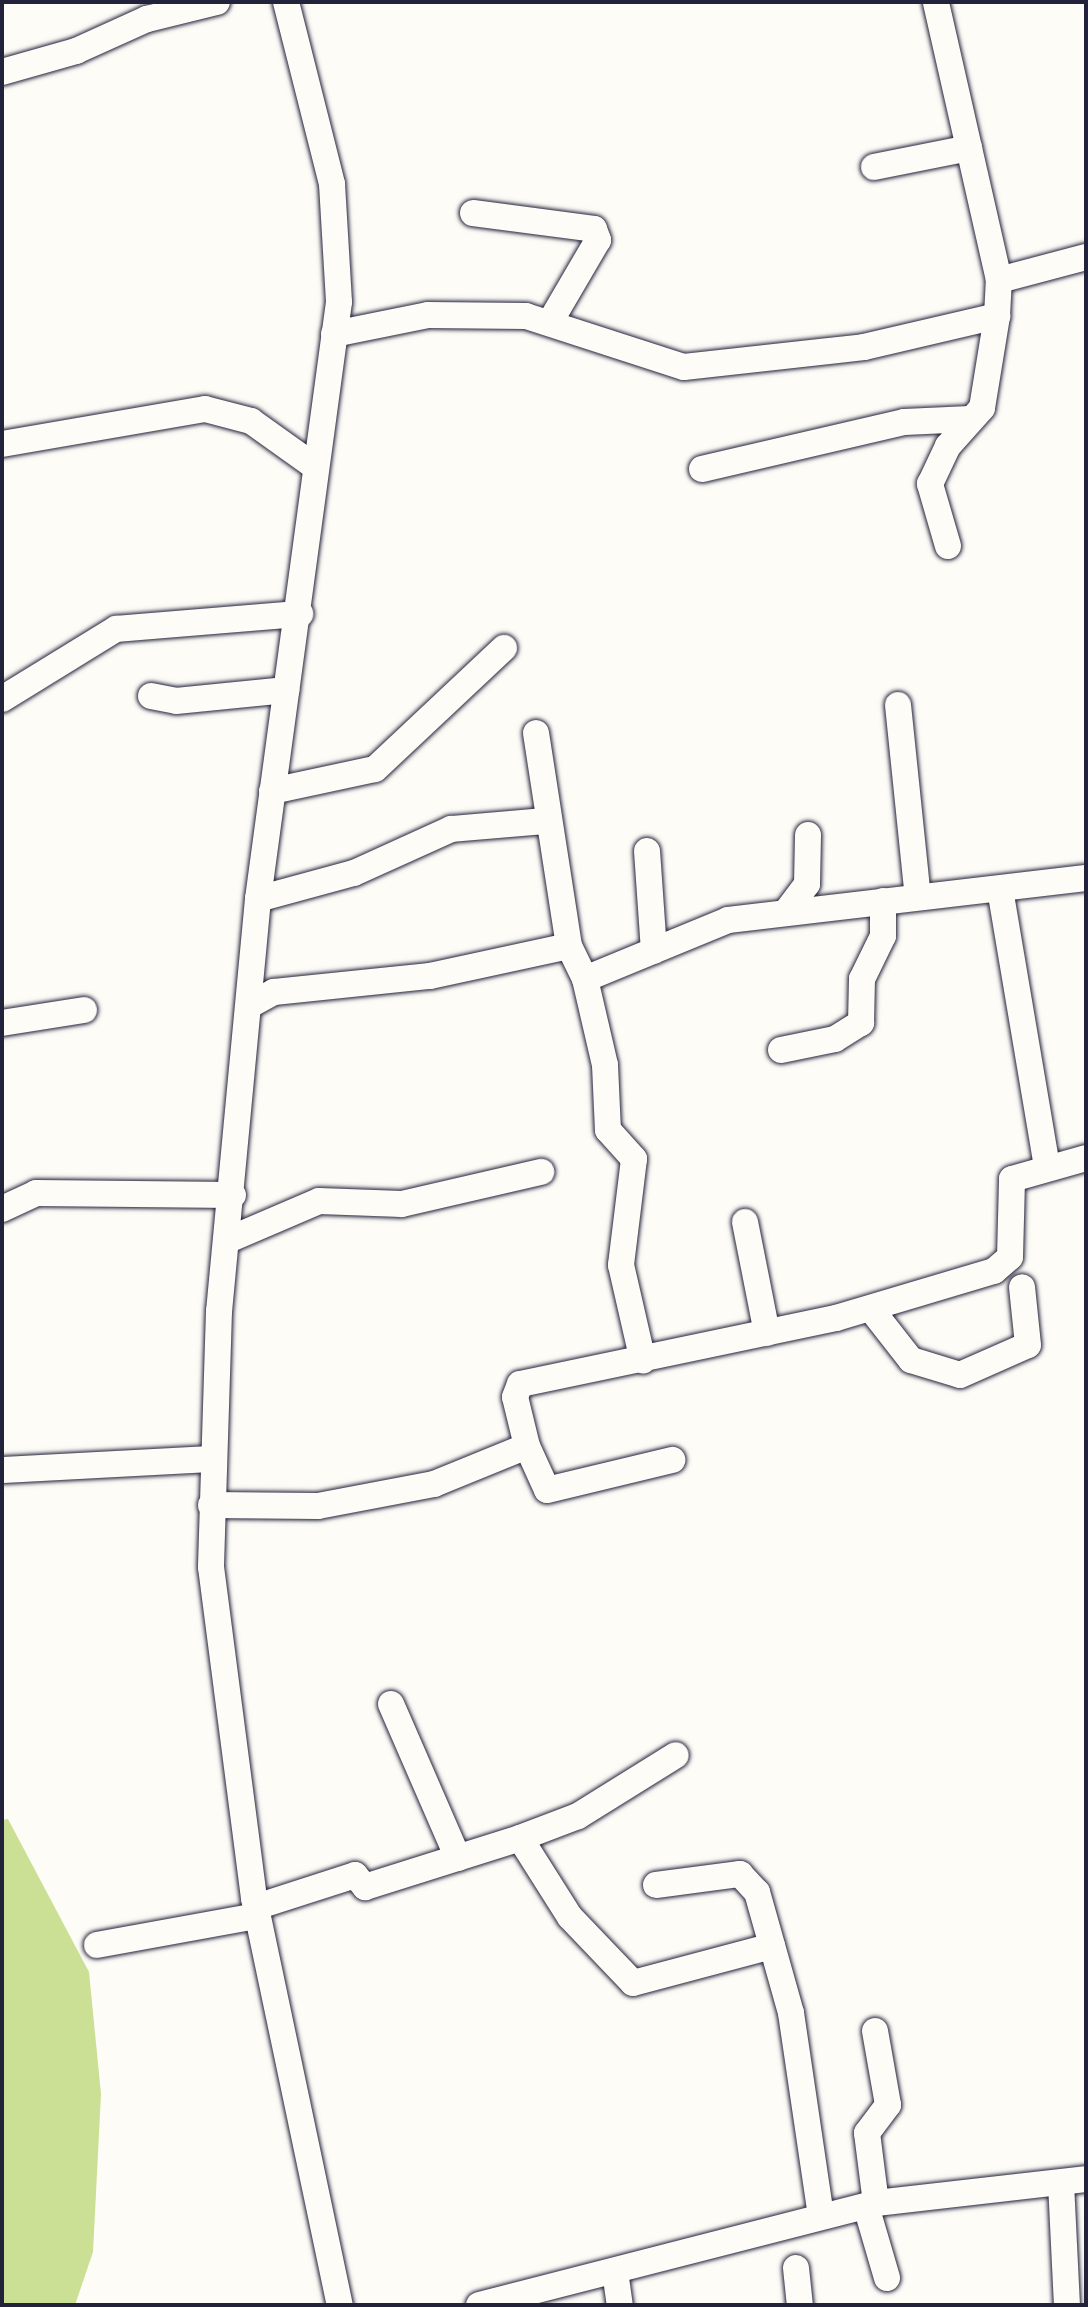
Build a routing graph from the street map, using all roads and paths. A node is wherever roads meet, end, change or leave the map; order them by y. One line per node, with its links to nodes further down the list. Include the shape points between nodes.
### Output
1 (217, 2): 4 (street, via 147,19 76,51)
2 (286, 2): 12 (street, via 332,184)
3 (936, 2): 5 (street)
4 (2, 72)
5 (969, 148): 6 (street); 9 (street)
6 (874, 167)
7 (473, 213): 11 (street, via 594,229 598,240)
8 (1086, 257): 9 (street)
9 (999, 280): 10 (street)
10 (997, 316): 11 (street, via 864,347 684,367); 13 (street, via 991,383)
11 (550, 322): 12 (street, via 428,315)
12 (334, 334): 15 (street)
13 (970, 419): 16 (street, via 904,422); 17 (street, via 930,484)
14 (2, 444): 15 (street, via 205,409 251,421)
15 (314, 466): 18 (street)
16 (702, 469)
17 (948, 546)
18 (300, 614): 20 (street); 22 (street, via 116,629)
19 (504, 648): 25 (street, via 375,769)
20 (286, 690): 21 (street, via 176,701); 25 (street)
21 (151, 696)
22 (2, 699)
23 (898, 705): 31 (street)
24 (536, 733): 26 (street)
25 (272, 791): 32 (street)
26 (544, 821): 32 (street, via 451,829 354,873); 35 (street)
27 (808, 835): 34 (street, via 807,884)
28 (647, 851): 36 (street)
29 (1086, 878): 30 (street)
30 (1000, 889): 31 (street); 43 (street)
31 (918, 897): 33 (street)
32 (258, 899): 38 (street)
33 (883, 901): 34 (street); 41 (street, via 883,936 862,979 861,1023 835,1039)
34 (786, 912): 36 (street, via 728,920)
35 (569, 946): 37 (street); 38 (street, via 430,976 274,992)
36 (654, 951): 37 (street)
37 (585, 979): 52 (street, via 605,1065 608,1130 634,1159 621,1265)
38 (252, 1004): 45 (street)
39 (84, 1010): 40 (street)
40 (2, 1023)
41 (781, 1050)
42 (1086, 1158): 43 (street)
43 (1047, 1167): 50 (street, via 1012,1179 1005,1264)
44 (541, 1172): 48 (street, via 402,1204 319,1201)
45 (233, 1195): 46 (street, via 36,1193); 48 (street)
46 (2, 1209)
47 (745, 1222): 51 (street)
48 (228, 1240): 54 (street)
49 (1022, 1287): 50 (street, via 1028,1345 960,1375 911,1360)
50 (871, 1309): 51 (street)
51 (767, 1333): 52 (street)
52 (643, 1361): 53 (street, via 520,1384 515,1397)
53 (527, 1446): 55 (street, via 547,1490); 57 (street, via 413,1490 302,1507)
54 (212, 1459): 56 (street); 57 (street)
55 (672, 1460)
56 (2, 1470)
57 (211, 1505): 63 (street, via 211,1567)
58 (391, 1704): 61 (street)
59 (676, 1755): 60 (street, via 578,1816)
60 (520, 1838): 61 (street); 65 (street, via 570,1917 633,1983)
61 (458, 1858): 63 (street, via 365,1887 352,1875)
62 (656, 1885): 65 (street, via 750,1879)
63 (257, 1911): 64 (street); 73 (street)
64 (97, 1945)
65 (772, 1946): 69 (street, via 801,2068)
66 (875, 2031): 68 (street, via 888,2105 867,2133)
67 (1073, 2181): 68 (street); 77 (street)
68 (871, 2205): 69 (street); 72 (street)
69 (821, 2215): 71 (street)
70 (796, 2268): 76 (street)
71 (615, 2271): 74 (street); 75 (street)
72 (887, 2278)
73 (340, 2305)
74 (479, 2305)
75 (620, 2305)
76 (800, 2305)
77 (1067, 2305)

